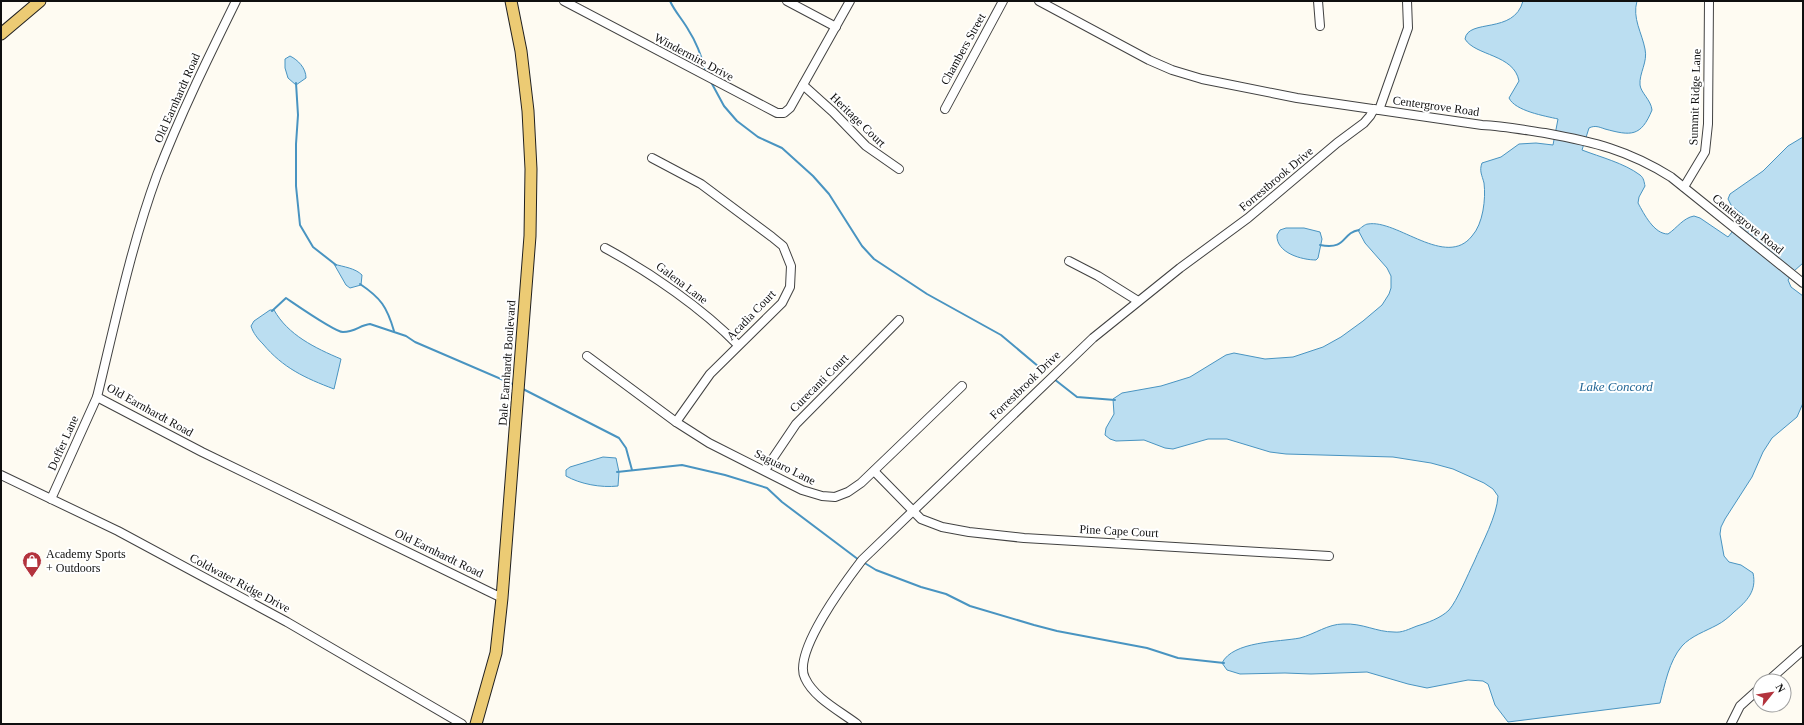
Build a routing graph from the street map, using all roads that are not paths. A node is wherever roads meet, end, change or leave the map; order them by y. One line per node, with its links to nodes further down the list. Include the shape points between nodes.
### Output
1 (40, 1): 14 (main road)
2 (236, 1): 29 (street, Old Earnhardt Road, via 178,122 157,176 126,278)
3 (511, 1): 37 (main road, Dale Earnhardt Boulevard, via 521,51 528,111 530,236)
4 (564, 1): 15 (street, Windermire Drive, via 772,111 784,113 790,108)
5 (787, 1): 13 (street)
6 (850, 1): 13 (street, Windermire Drive)
7 (1003, 1): 16 (street, Chambers Street)
8 (1039, 1): 17 (street, Centergrove Road, via 1172,70 1227,85)
9 (1318, 1): 12 (street)
10 (1407, 1): 17 (street, Forrestbrook Drive, via 1408,28)
11 (1709, 1): 20 (street, Summit Ridge Lane, via 1708,124 1705,152)
12 (1320, 26)
13 (836, 27): 15 (street, Windermire Drive)
14 (1, 34)
15 (803, 85): 19 (street, Heritage Court, via 866,146)
16 (945, 109)
17 (1376, 109): 20 (street, Centergrove Road, via 1503,126 1612,147 1654,167); 24 (street, Forrestbrook Drive, via 1364,123 1248,218)
18 (652, 158): 26 (street, Acadia Court, via 701,184 783,246 791,266 790,287 782,303)
19 (899, 169)
20 (1684, 187): 23 (street, Centergrove Road)
21 (605, 248): 26 (street, Galena Lane, via 639,266 721,327)
22 (1069, 261): 24 (street)
23 (1803, 283)
24 (1138, 301): 35 (street, Forrestbrook Drive, via 1058,370)
25 (899, 320): 31 (street, Curecanti Court, via 796,424)
26 (738, 345): 30 (street, Acadia Court, via 710,374)
27 (587, 356): 30 (street, Saguaro Lane)
28 (962, 386): 32 (street, Saguaro Lane)
29 (97, 397): 34 (street, Doffer Lane); 37 (street, Old Earnhardt Road, via 202,452)
30 (676, 422): 31 (street, Saguaro Lane, via 709,443)
31 (765, 470): 32 (street, Saguaro Lane, via 802,490 835,497 848,492)
32 (874, 471): 35 (street, Pine Cape Court)
33 (1, 475): 34 (street, Coldwater Ridge Drive)
34 (51, 499): 41 (street, Coldwater Ridge Drive, via 118,531 287,622)
35 (912, 511): 36 (street, Pine Cape Court, via 930,524 995,535); 43 (street, Forrestbrook Drive, via 879,542 851,574 811,638 804,654 803,673 808,684)
36 (1329, 556)
37 (502, 598): 42 (main road, Dale Earnhardt Boulevard, via 496,653)
38 (1802, 654): 39 (street)
39 (1778, 673)
40 (1752, 695): 44 (street, via 1740,706)
41 (462, 724)
42 (476, 724)
43 (857, 724)
44 (1732, 724)

